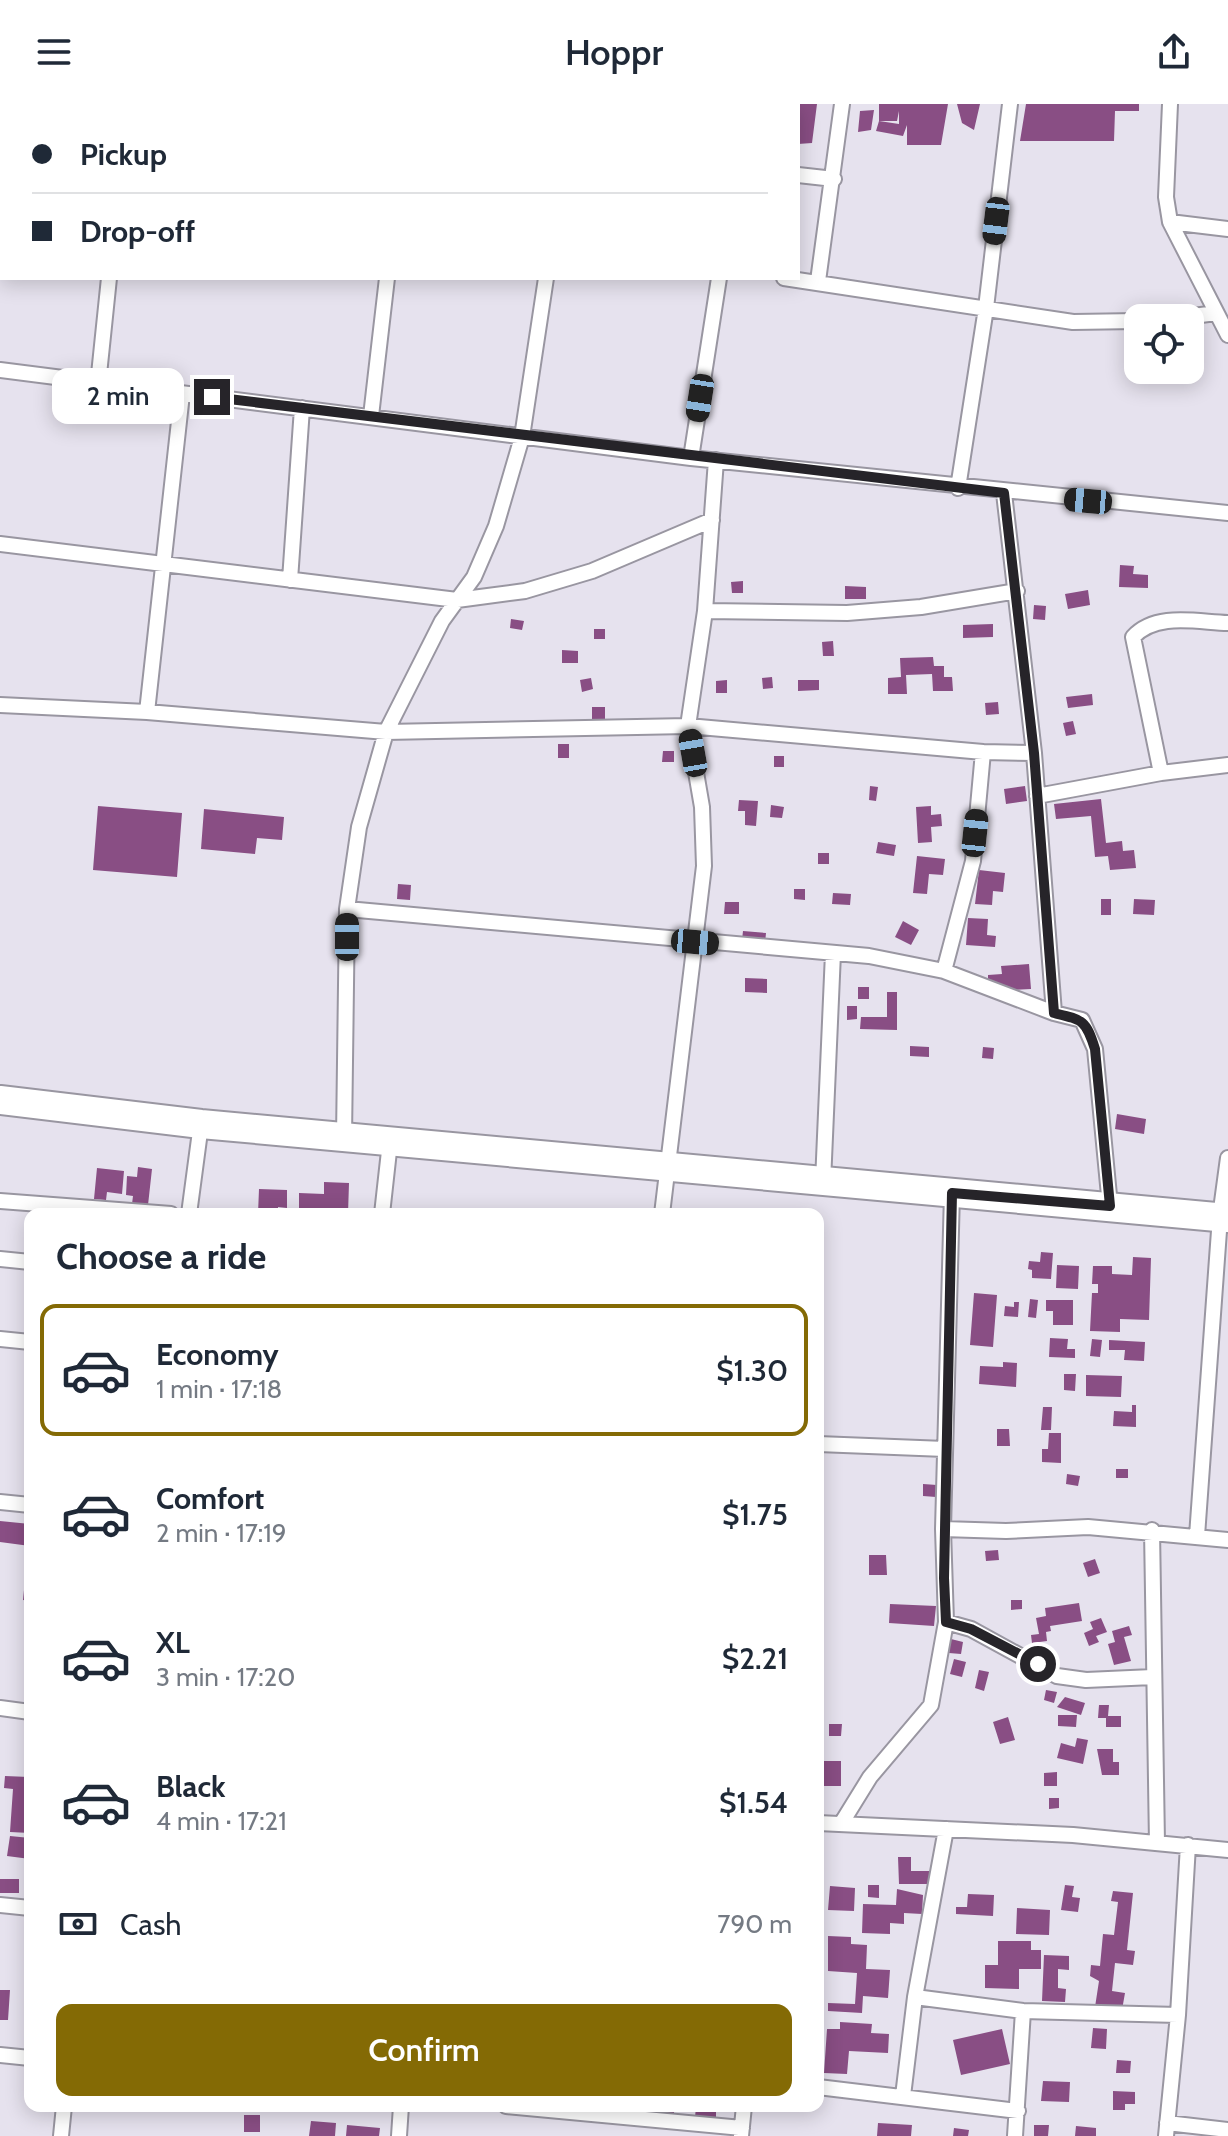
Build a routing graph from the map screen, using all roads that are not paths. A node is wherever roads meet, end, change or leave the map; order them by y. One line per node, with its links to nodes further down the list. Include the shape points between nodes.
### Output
1 (842, 104): 5 (street)
2 (1010, 104): 14 (street)
3 (1170, 104): 6 (street)
4 (800, 175): 5 (street)
5 (834, 179): 13 (street)
6 (1170, 222): 7 (street); 15 (street)
7 (1228, 229)
8 (800, 279): 13 (street)
9 (109, 280): 20 (street)
10 (387, 280): 23 (street)
11 (546, 280): 24 (street)
12 (719, 280): 25 (street)
13 (818, 281): 14 (street)
14 (986, 308): 17 (street, via 1073,322); 27 (street)
15 (1216, 313): 16 (street); 18 (street)
16 (1204, 315)
17 (1124, 321)
18 (1228, 335)
19 (0, 370): 20 (street)
20 (98, 384): 21 (street)
21 (182, 394): 22 (street); 32 (street)
22 (302, 408): 23 (street); 33 (street)
23 (371, 416): 24 (street)
24 (522, 437): 25 (street); 35 (street, via 496,526 474,577)
25 (691, 458): 26 (street)
26 (716, 460): 27 (street); 30 (street)
27 (958, 488): 28 (street)
28 (1004, 493): 29 (street); 34 (street)
29 (1228, 513)
30 (712, 520): 35 (street, via 592,571 525,591); 36 (street)
31 (0, 544): 32 (street)
32 (164, 565): 33 (street); 39 (street)
33 (290, 580): 35 (street)
34 (1017, 591): 36 (street, via 847,613); 43 (street)
35 (457, 600): 41 (street)
36 (705, 611): 40 (street)
37 (1228, 623): 45 (street, via 1158,621 1133,637)
38 (0, 705): 39 (street)
39 (147, 712): 41 (street)
40 (688, 726): 41 (street); 42 (street); 48 (street, via 702,807 704,866)
41 (386, 732): 47 (street, via 359,827)
42 (983, 752): 43 (street); 50 (street, via 973,861)
43 (1034, 753): 46 (street)
44 (1228, 765): 45 (street)
45 (1161, 773): 46 (street)
46 (1037, 796): 51 (street)
47 (347, 909): 48 (street); 54 (street)
48 (695, 942): 49 (street); 57 (street)
49 (833, 953): 50 (street); 58 (street)
50 (944, 971): 51 (street)
51 (1054, 1013): 61 (street, via 1082,1020 1095,1049)
52 (0, 1100): 53 (highway)
53 (201, 1124): 54 (highway); 63 (street)
54 (344, 1138): 55 (highway)
55 (390, 1142): 57 (highway); 64 (street)
56 (1228, 1158): 66 (street)
57 (668, 1167): 58 (highway); 65 (street)
58 (823, 1182): 59 (highway)
59 (952, 1193): 61 (highway); 72 (street)
60 (0, 1201): 62 (street)
61 (1110, 1206): 66 (highway)
62 (92, 1208)
63 (190, 1208)
64 (383, 1208)
65 (663, 1208)
66 (1224, 1217): 77 (street)
67 (0, 1259): 68 (street)
68 (24, 1261)
69 (0, 1339): 70 (street)
70 (24, 1341)
71 (824, 1444): 72 (street)
72 (945, 1449): 75 (street)
73 (0, 1502): 74 (street)
74 (24, 1504)
75 (943, 1529): 76 (street); 79 (street)
76 (1152, 1530): 77 (street); 80 (street)
77 (1197, 1536): 78 (street)
78 (1228, 1540)
79 (946, 1622): 80 (street, via 971,1629 1057,1676); 84 (street, via 931,1705 870,1777)
80 (1153, 1677): 86 (street)
81 (0, 1708): 82 (street)
82 (24, 1711)
83 (824, 1823): 84 (street)
84 (841, 1824): 85 (street)
85 (946, 1829): 86 (street); 91 (street)
86 (1157, 1843): 87 (street)
87 (1188, 1845): 88 (street); 93 (street)
88 (1228, 1850)
89 (0, 1905): 90 (street)
90 (24, 1907)
91 (915, 1997): 92 (street); 97 (street)
92 (1023, 2011): 93 (street); 98 (street)
93 (1178, 2015): 103 (street)
94 (0, 2055): 95 (street)
95 (24, 2057)
96 (824, 2088): 97 (street)
97 (903, 2096): 98 (street)
98 (1018, 2111): 108 (street)
99 (63, 2112): 106 (street)
100 (401, 2112): 107 (street)
101 (560, 2112): 105 (street)
102 (744, 2112): 105 (street)
103 (1166, 2130): 104 (street)
104 (1228, 2130)
105 (742, 2132)
106 (61, 2136)
107 (399, 2136)
108 (1015, 2136)

